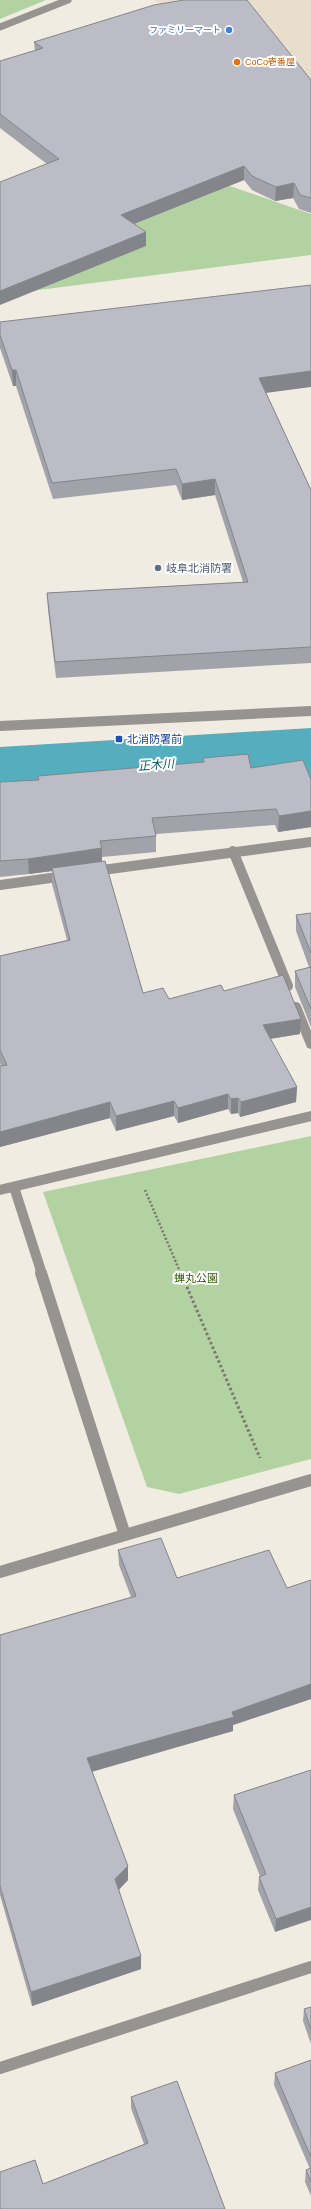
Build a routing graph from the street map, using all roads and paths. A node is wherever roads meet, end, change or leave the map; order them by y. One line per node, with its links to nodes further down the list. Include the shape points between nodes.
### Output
1 (68, 0): 2 (street)
2 (0, 28)
3 (311, 711): 4 (street)
4 (0, 726)
5 (311, 842): 6 (street)
6 (233, 851): 7 (street); 8 (street)
7 (0, 885)
8 (311, 1044)
9 (311, 1116): 11 (street)
10 (142, 1182): 14 (path)
11 (14, 1187): 12 (street); 15 (street)
12 (0, 1190)
13 (311, 1480): 14 (street)
14 (274, 1491): 15 (street)
15 (126, 1535): 16 (street)
16 (0, 1572)
17 (311, 1966): 18 (street)
18 (0, 2068)

